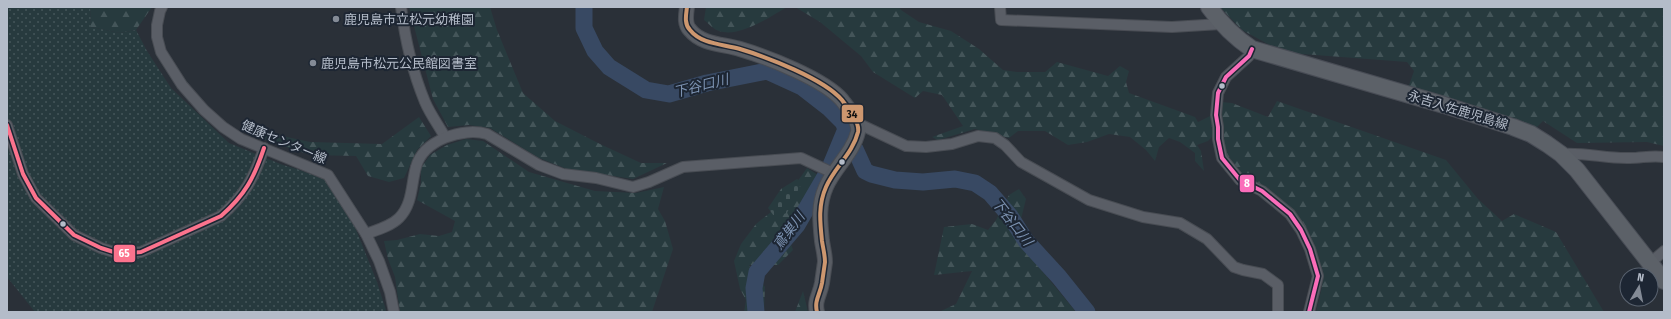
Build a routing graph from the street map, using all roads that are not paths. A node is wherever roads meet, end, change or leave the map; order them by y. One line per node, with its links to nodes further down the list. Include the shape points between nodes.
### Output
1 (162, 7): 11 (street, 健康センター線, via 157,37 161,52 182,85 223,128 241,140)
2 (401, 7): 10 (street, via 403,25 425,103)
3 (687, 7): 9 (main road, via 688,27 695,35 704,41 738,48 775,60 829,88 842,100)
4 (1000, 7): 6 (street, via 1001,20 1172,27)
5 (1209, 7): 6 (main road, 永吉入佐鹿児島線)
6 (1221, 24): 7 (main road, 永吉入佐鹿児島線, via 1235,38)
7 (1252, 49): 12 (main road, 永吉入佐鹿児島線, via 1444,104 1514,127 1531,134); 22 (street, via 1249,56 1226,77 1218,93 1216,115 1222,158 1240,180 1262,191 1290,214 1301,230 1318,276)
8 (7, 125): 11 (street, via 23,174 36,198 74,235 120,254 141,252 221,216 249,186)
9 (858, 127): 14 (main road, via 849,152); 21 (street, via 906,146 952,144 978,136 995,138 1021,162 1089,200 1143,217 1180,223 1207,239 1234,267 1262,274 1278,285)
10 (446, 137): 14 (street, via 469,132 487,134 539,165 563,174 596,178 633,187 682,167 801,158); 15 (street, via 421,155 416,166 409,204 400,218)
11 (264, 148): 15 (street, 健康センター線, via 328,175)
12 (1561, 154): 13 (street, via 1629,158); 17 (main road, 永吉入佐鹿児島線, via 1577,170)
13 (1664, 157)
14 (832, 173): 20 (main road, via 819,211 825,260 822,284 815,304)
15 (366, 234): 19 (street, 健康センター線, via 379,261)
16 (1664, 251): 17 (street)
17 (1650, 263): 18 (main road, 永吉入佐鹿児島線)
18 (1664, 281)
19 (394, 312)
20 (817, 312)
21 (1278, 312)
22 (1309, 312)

